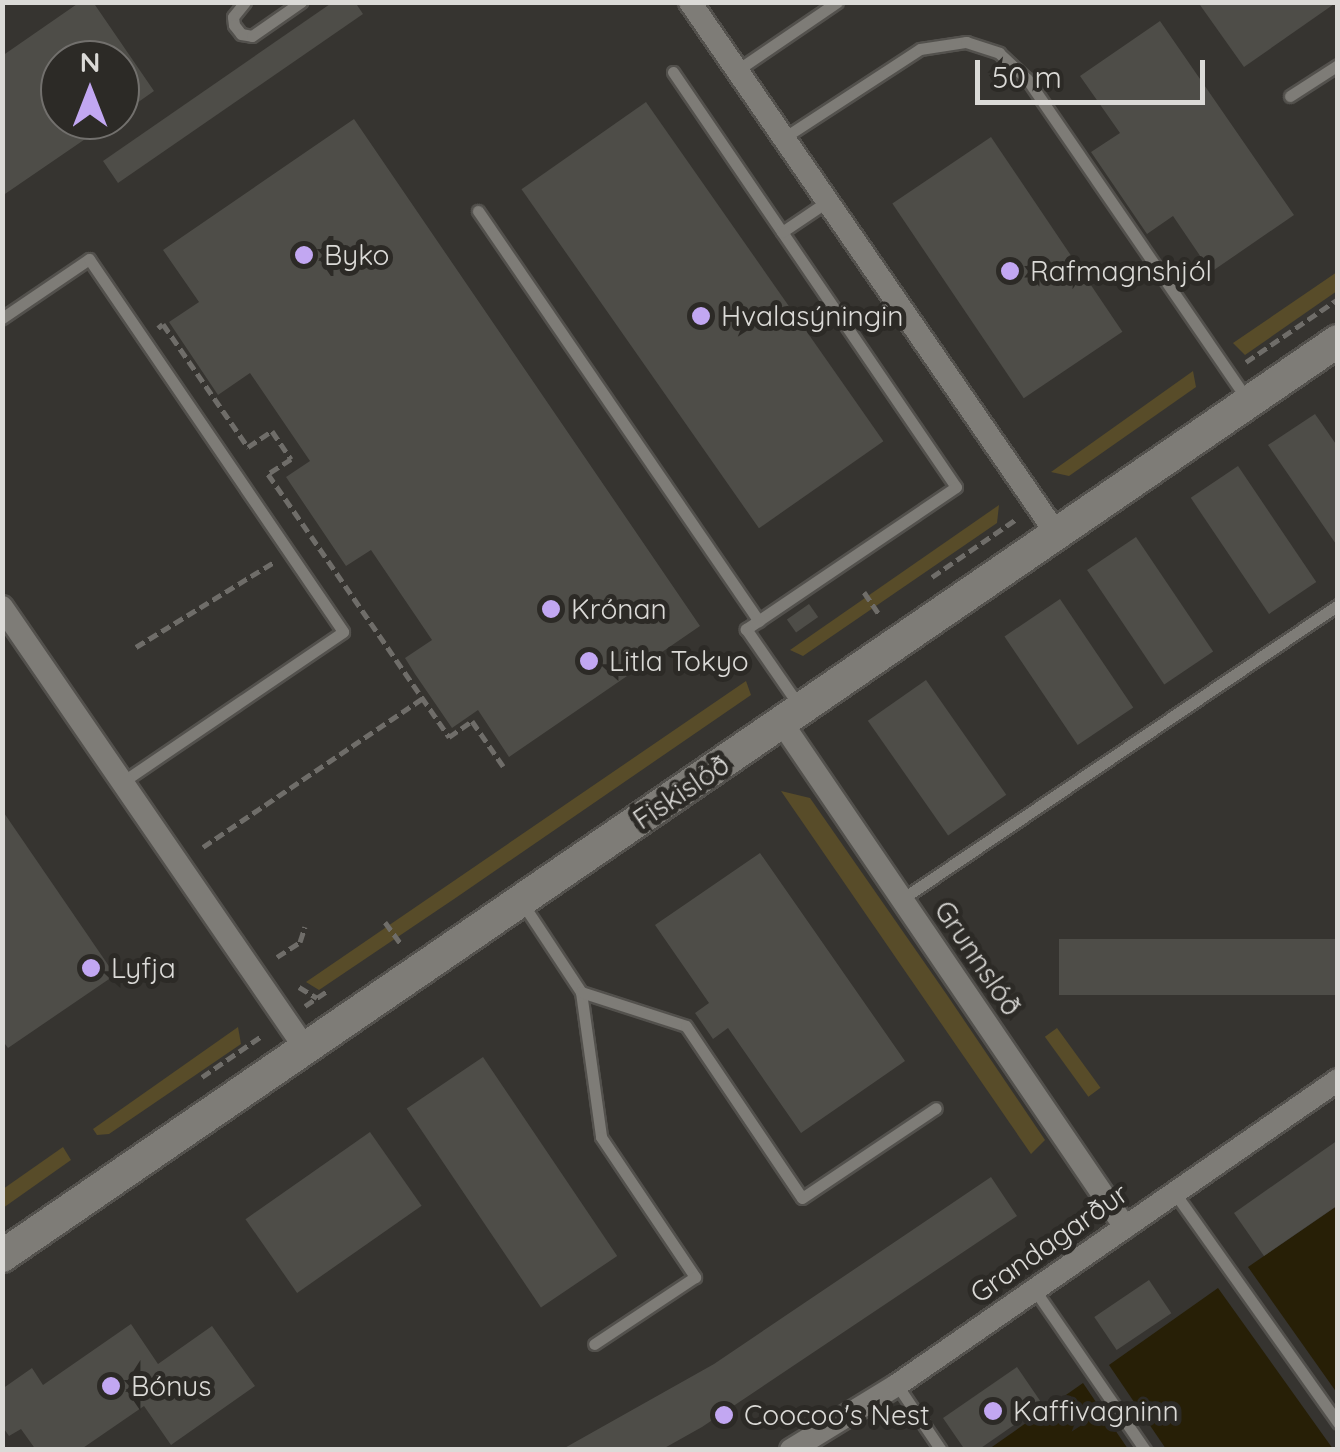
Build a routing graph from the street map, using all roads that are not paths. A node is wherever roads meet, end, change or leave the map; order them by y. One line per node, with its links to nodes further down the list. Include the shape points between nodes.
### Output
1 (245, 2): 2 (lane, via 232,17 242,34 252,36)
2 (301, 2)
3 (690, 2): 6 (street)
4 (837, 2): 6 (lane)
5 (1338, 65): 8 (lane)
6 (736, 70): 9 (street)
7 (673, 72): 12 (lane)
8 (1290, 96)
9 (782, 139): 10 (street); 15 (lane, via 920,49 966,42 999,53 1027,79)
10 (825, 203): 12 (lane); 16 (street)
11 (478, 210): 19 (lane)
12 (782, 232): 19 (lane, via 956,487)
13 (2, 318): 21 (lane, via 89,259 342,632)
14 (1338, 341): 15 (street, Fiskislóð)
15 (1249, 402): 16 (street, Fiskislóð)
16 (1056, 533): 20 (street, Fiskislóð)
17 (1338, 606): 22 (lane)
18 (2, 607): 21 (street)
19 (759, 621): 20 (lane, via 746,630)
20 (792, 716): 22 (street, Grunnslóð); 23 (street, Fiskislóð)
21 (122, 782): 25 (street)
22 (902, 899): 29 (street, Grunnslóð)
23 (520, 901): 24 (lane); 25 (street, Fiskislóð)
24 (581, 992): 27 (lane, via 686,1026 802,1198); 32 (lane, via 601,1137 695,1277)
25 (304, 1048): 30 (street, Fiskislóð)
26 (1338, 1080): 28 (street, Grandagarður)
27 (936, 1108)
28 (1174, 1192): 29 (street, Grandagarður); 34 (lane)
29 (1124, 1227): 31 (street, Grandagarður)
30 (2, 1256)
31 (1034, 1289): 33 (street, Grandagarður); 37 (lane)
32 (594, 1344)
33 (897, 1385): 35 (street, Grandagarður); 36 (lane)
34 (1338, 1423)
35 (791, 1450)
36 (940, 1450)
37 (1145, 1450)

